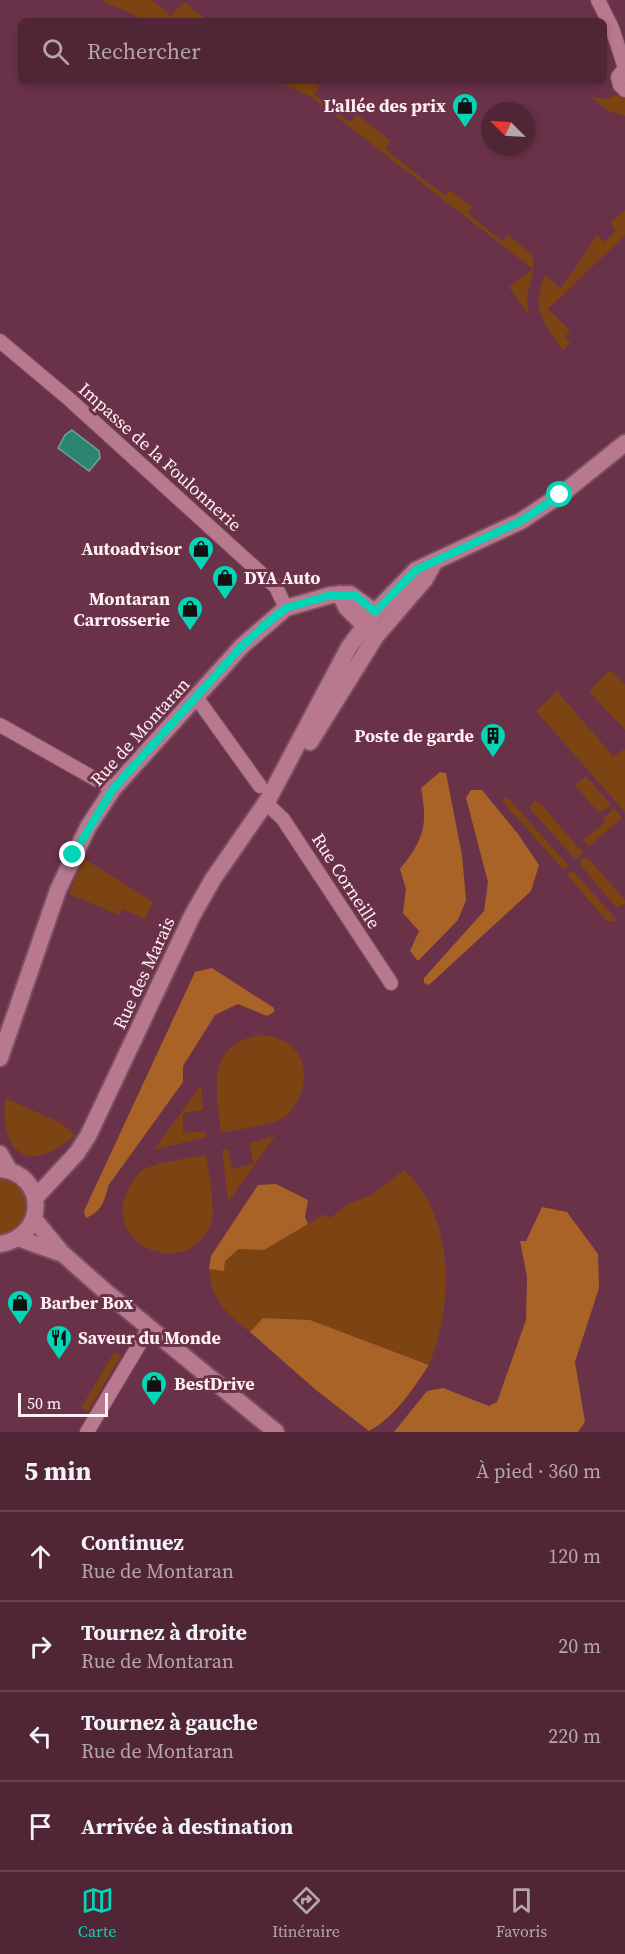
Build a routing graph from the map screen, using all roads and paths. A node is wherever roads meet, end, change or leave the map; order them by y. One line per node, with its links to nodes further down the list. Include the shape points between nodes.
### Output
1 (598, 0): 2 (street)
2 (625, 68): 3 (street, via 618,77)
3 (625, 90)
4 (0, 341): 8 (street, Impasse de la Foulonnerie, via 276,587)
5 (625, 443): 6 (street, via 521,521)
6 (435, 561): 9 (street, via 416,570); 14 (street, Rue des Marais, via 361,659 298,760)
7 (340, 594): 8 (street, Rue de Montaran); 9 (street, via 356,596); 10 (street, via 346,607)
8 (286, 608): 11 (street, Rue de Montaran, via 242,646)
9 (375, 612): 10 (street)
10 (365, 626): 14 (street, Rue des Marais, via 349,647)
11 (196, 697): 13 (street, Rue de Montaran); 14 (street, Rue Corneille)
12 (0, 725): 13 (street)
13 (113, 789): 16 (street, Rue de Montaran, via 87,827 62,881)
14 (265, 795): 15 (street, Rue Corneille); 18 (street, Rue des Marais, via 200,900 99,1116 77,1153)
15 (391, 983)
16 (0, 1058)
17 (0, 1154): 19 (street)
18 (61, 1168): 19 (street); 20 (street, Rue des Marais)
19 (10, 1172): 20 (street)
20 (35, 1198): 21 (street)
21 (34, 1219): 22 (street); 24 (street)
22 (18, 1238): 23 (street); 24 (street)
23 (0, 1244)
24 (62, 1253): 25 (street)
25 (149, 1328): 26 (street); 27 (street)
26 (87, 1432)
27 (275, 1432)

